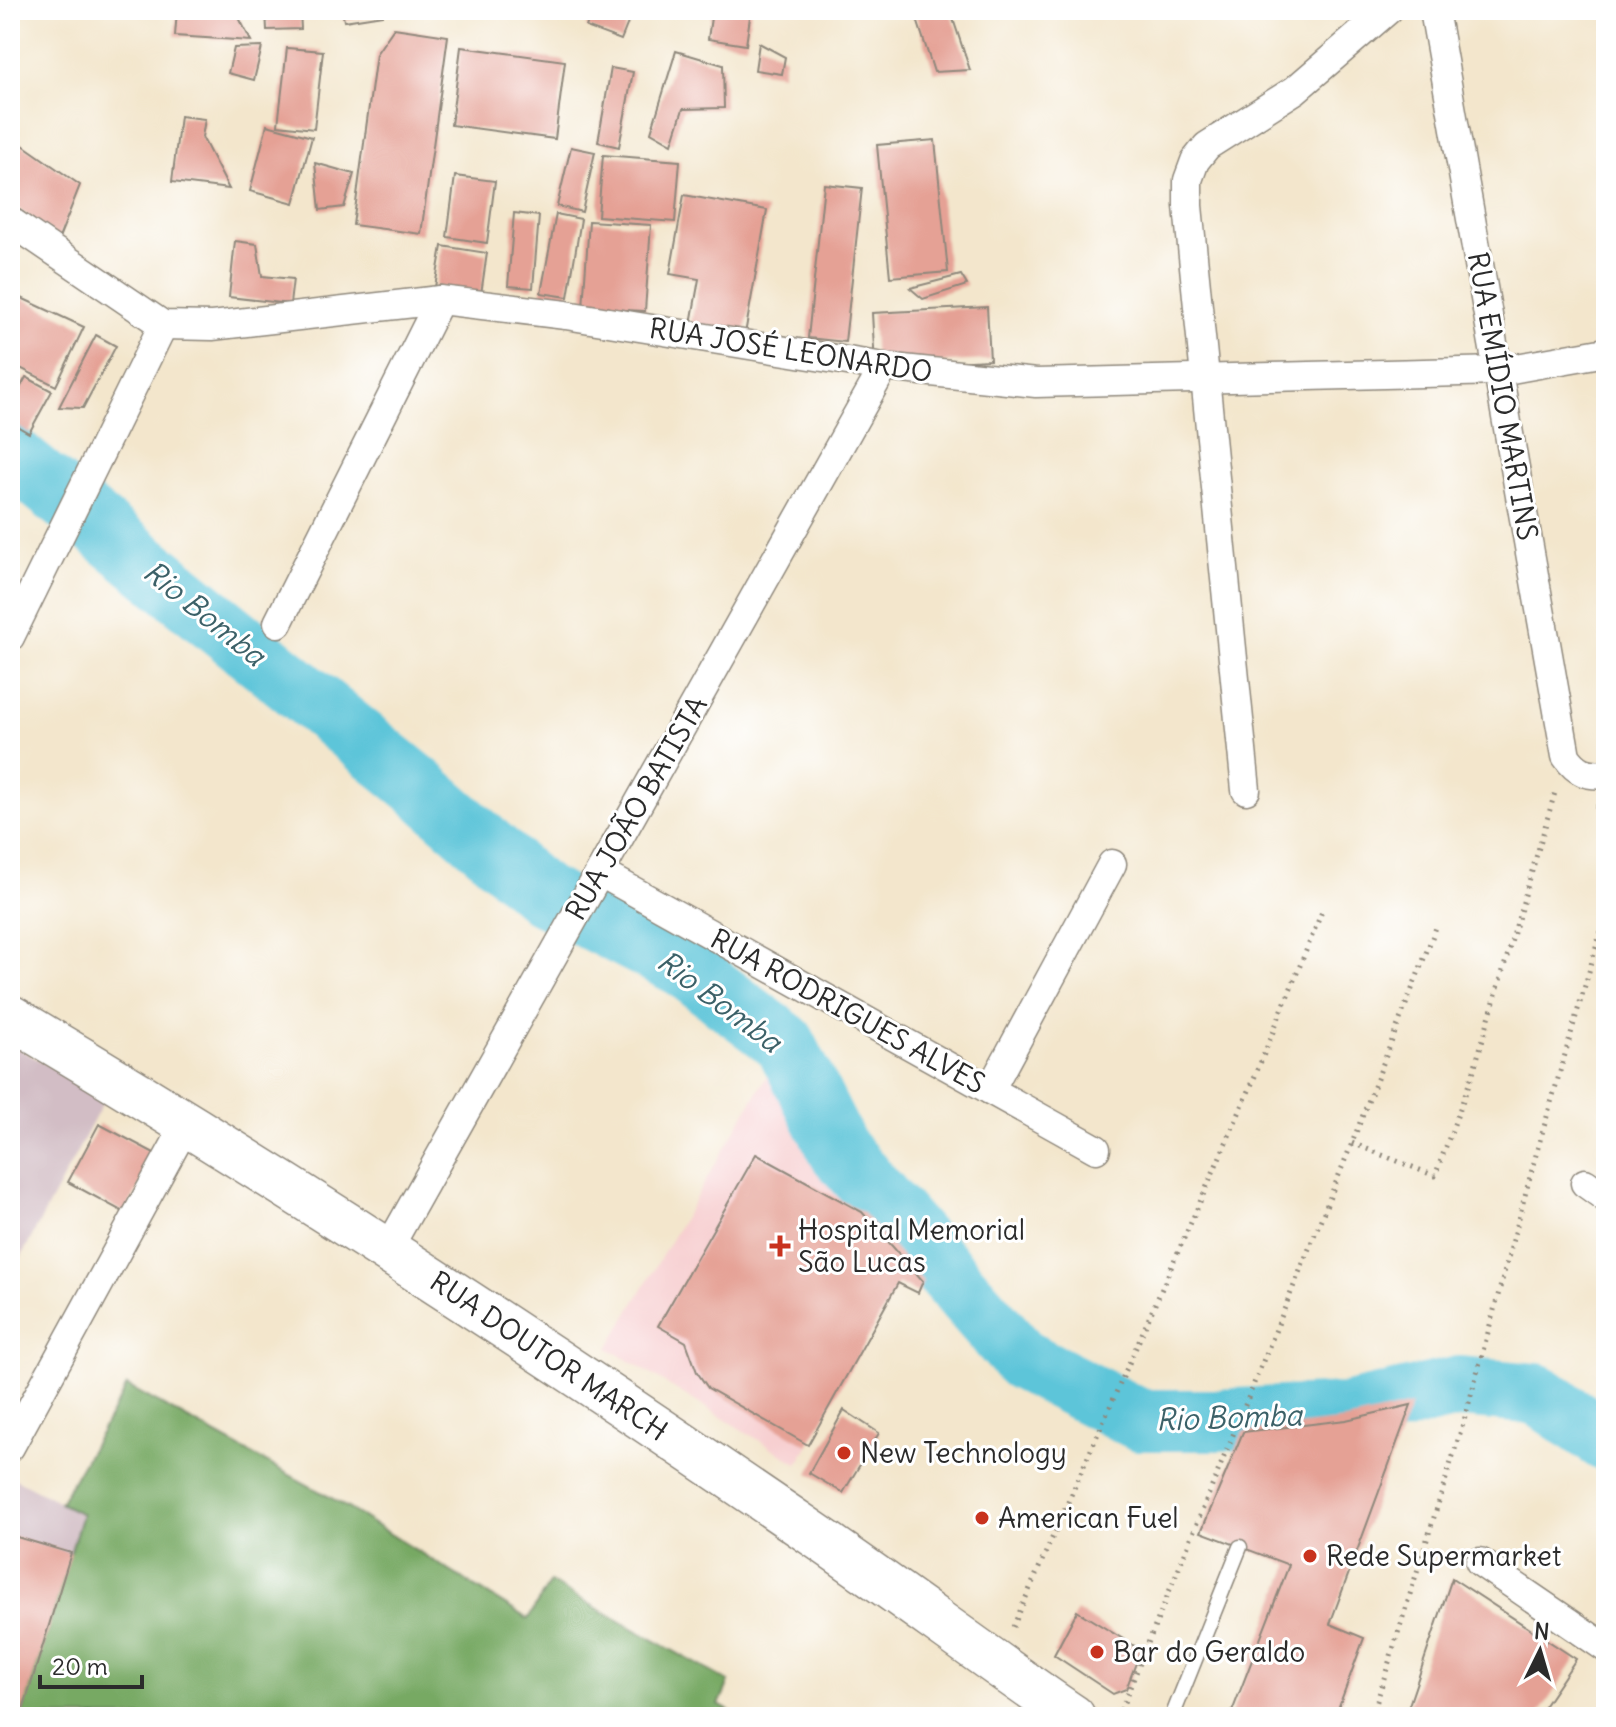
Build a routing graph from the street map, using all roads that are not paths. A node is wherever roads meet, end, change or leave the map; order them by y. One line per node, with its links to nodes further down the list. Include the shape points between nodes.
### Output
1 (1388, 10): 9 (street, via 1295,90 1207,146 1195,161 1188,206)
2 (1434, 10): 8 (street, RUA EMÍDIO MARTINS)
3 (10, 221): 5 (street)
4 (440, 300): 5 (street, RUA JOSÉ LEONARDO, via 212,326); 7 (street, RUA JOSÉ LEONARDO); 10 (street)
5 (163, 325): 11 (street)
6 (1606, 352): 8 (street, RUA JOSÉ LEONARDO)
7 (884, 367): 9 (street, RUA JOSÉ LEONARDO, via 1036,383); 15 (street, RUA JOÃO BATISTA)
8 (1500, 371): 9 (street, RUA JOSÉ LEONARDO); 12 (street, RUA EMÍDIO MARTINS)
9 (1207, 379): 13 (street)
10 (278, 623)
11 (10, 637)
12 (1586, 768)
13 (1246, 790)
14 (1112, 864): 17 (street)
15 (601, 873): 17 (street, RUA RODRIGUES ALVES); 20 (street, RUA JOÃO BATISTA)
16 (10, 1017): 18 (main road, RUA DOUTOR MARCH)
17 (990, 1090): 19 (street, RUA RODRIGUES ALVES)
18 (187, 1123): 20 (main road, RUA DOUTOR MARCH); 21 (street)
19 (1096, 1149)
20 (388, 1249): 25 (main road, RUA DOUTOR MARCH, via 815,1535)
21 (10, 1447)
22 (1240, 1547): 26 (lane)
23 (1480, 1562): 24 (street)
24 (1606, 1648)
25 (1073, 1717)
26 (1172, 1717)

